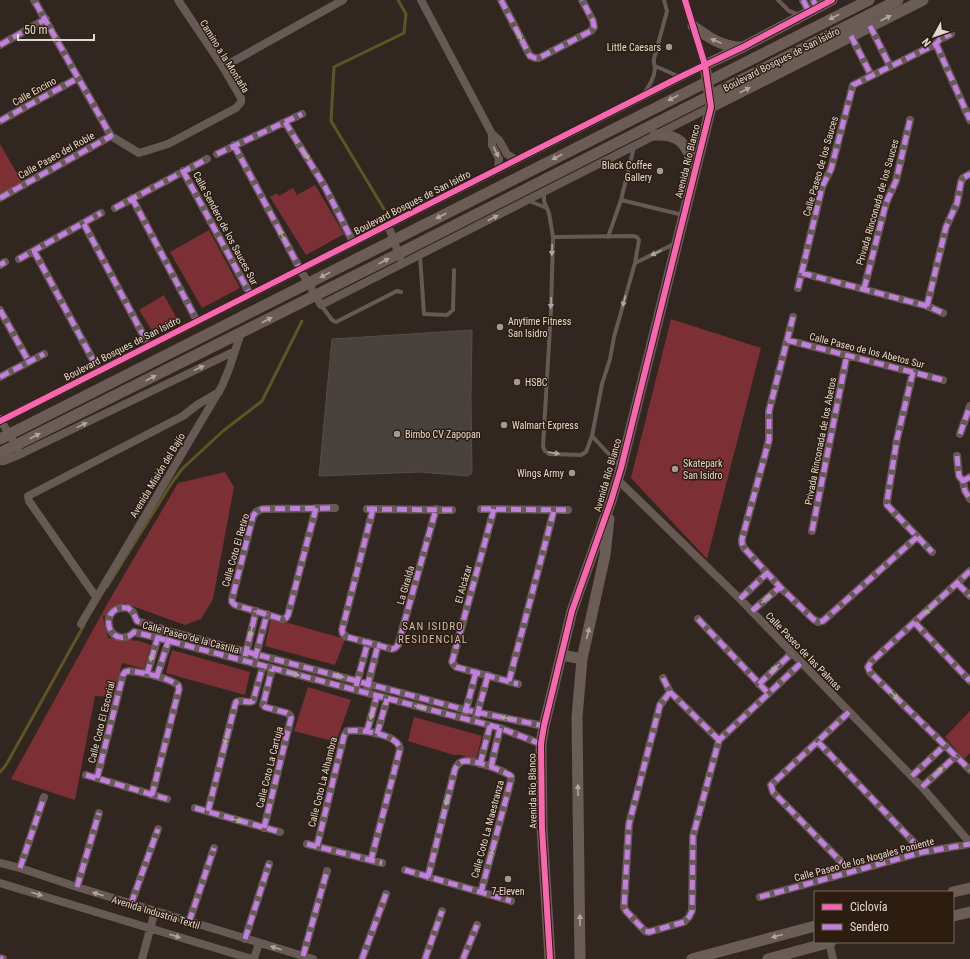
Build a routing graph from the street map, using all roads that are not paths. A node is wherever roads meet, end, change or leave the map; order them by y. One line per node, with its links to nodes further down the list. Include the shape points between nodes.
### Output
1 (34, 0): 16 (street, Calle Paseo del Roble)
2 (178, 0): 27 (street, Camino a la Montaña)
3 (344, 0): 27 (street)
4 (421, 0): 40 (street)
5 (502, 0): 6 (street, one-way to 6, via 530,56 535,58 591,31 594,27 593,21)
6 (582, 0)
7 (664, 0): 25 (lane, via 667,11 653,63)
8 (685, 0): 17 (street, Avenida Río Blanco)
9 (778, 0): 15 (lane, via 789,11)
10 (803, 0): 15 (street)
11 (832, 0): 15 (street, Boulevard Bosques de San Isidro)
12 (869, 0): 31 (street, Boulevard Bosques de San Isidro, one-way to 31)
13 (898, 0): 32 (street, Boulevard Bosques de San Isidro)
14 (923, 0): 18 (street, Boulevard Bosques de San Isidro, one-way to 14)
15 (810, 9): 23 (street, Boulevard Bosques de San Isidro)
16 (46, 19): 22 (street); 30 (street, Calle Paseo del Roble)
17 (693, 26): 23 (street, one-way to 17, via 718,42); 24 (street, Avenida Río Blanco)
18 (870, 26): 20 (street, Boulevard Bosques de San Isidro); 26 (street)
19 (951, 34): 21 (street, Calle Paseo de los Sauces)
20 (851, 36): 28 (street); 34 (street, Boulevard Bosques de San Isidro, one-way to 20)
21 (936, 44): 26 (street, Calle Paseo de los Sauces); 37 (street)
22 (0, 45)
23 (743, 47): 24 (street, Boulevard Bosques de San Isidro)
24 (705, 65): 29 (street, Boulevard Bosques de San Isidro); 31 (street, Avenida Río Blanco)
25 (655, 66): 29 (lane); 33 (lane, via 652,80)
26 (890, 66): 28 (street, Calle Paseo de los Sauces)
27 (223, 67): 42 (street, Camino a la Montaña, via 241,98 236,108 168,144 139,153)
28 (871, 75): 75 (street, Calle Paseo de los Sauces, via 853,85 831,169 822,187)
29 (680, 77): 33 (street, Boulevard Bosques de San Isidro)
30 (78, 78): 38 (street, Calle Encino); 42 (street, Calle Paseo del Roble)
31 (707, 81): 32 (street, Avenida Río Blanco); 65 (street, Boulevard Bosques de San Isidro, one-way to 65)
32 (709, 95): 34 (street, Avenida Río Blanco); 71 (street, Boulevard Bosques de San Isidro)
33 (642, 96): 47 (street, Boulevard Bosques de San Isidro)
34 (711, 107): 41 (street, Boulevard Bosques de San Isidro); 48 (street, Avenida Río Blanco)
35 (302, 114): 39 (street)
36 (910, 120): 78 (street, Privada Rinconada de los Sauces, via 896,181 886,203)
37 (970, 120)
38 (0, 121)
39 (286, 122): 43 (street); 66 (street, one-way to 66)
40 (492, 134): 47 (street); 49 (street, one-way to 49, via 492,145 499,159)
41 (654, 135): 44 (street, Boulevard Bosques de San Isidro); 48 (street, via 677,139 688,150)
42 (111, 136): 53 (street, Calle Paseo del Roble)
43 (234, 145): 45 (street); 73 (street, one-way to 43)
44 (634, 146): 52 (street, Boulevard Bosques de San Isidro); 56 (lane)
45 (217, 154)
46 (207, 159): 50 (street)
47 (516, 160): 49 (street, Boulevard Bosques de San Isidro)
48 (696, 166): 60 (street, Avenida Río Blanco)
49 (498, 169): 62 (street, Boulevard Bosques de San Isidro)
50 (183, 171): 54 (street); 80 (street, Calle Sendero de los Sauces Sur)
51 (970, 174): 82 (street, via 961,182 957,203 946,227)
52 (544, 191): 55 (street, Boulevard Bosques de San Isidro); 58 (lane)
53 (0, 198)
54 (132, 198): 57 (street); 86 (street)
55 (528, 200): 58 (lane); 69 (street, Boulevard Bosques de San Isidro, one-way to 55)
56 (621, 200): 60 (lane); 64 (lane)
57 (115, 208)
58 (547, 208): 63 (lane)
59 (101, 213): 61 (street)
60 (683, 215): 67 (street, Avenida Río Blanco)
61 (84, 224): 68 (street); 89 (street)
62 (388, 225): 65 (street); 66 (street, Boulevard Bosques de San Isidro)
63 (553, 237): 64 (lane); 103 (lane, one-way to 103, via 543,447 549,454 581,455 586,452)
64 (608, 237): 72 (lane, via 637,237 639,240)
65 (393, 240): 71 (street); 76 (street, Boulevard Bosques de San Isidro, one-way to 76)
66 (354, 242): 73 (street, Boulevard Bosques de San Isidro)
67 (676, 243): 72 (lane, one-way to 72); 107 (street, Avenida Río Blanco)
68 (34, 251): 70 (street); 94 (street)
69 (420, 256): 71 (street, Boulevard Bosques de San Isidro); 74 (lane, via 423,311 426,315 447,315 453,310)
70 (18, 259)
71 (400, 259): 81 (street, Boulevard Bosques de San Isidro, one-way to 71)
72 (635, 263): 103 (lane, one-way to 103, via 602,384)
73 (300, 269): 76 (street); 80 (street, Boulevard Bosques de San Isidro)
74 (454, 270)
75 (802, 273): 77 (street, Calle Paseo de los Sauces); 78 (street)
76 (308, 283): 81 (street); 102 (street, Boulevard Bosques de San Isidro)
77 (798, 288)
78 (864, 289): 82 (street)
79 (401, 292): 81 (lane, via 397,291 336,322)
80 (250, 294): 86 (street, Boulevard Bosques de San Isidro)
81 (318, 300): 87 (street, Boulevard Bosques de San Isidro, one-way to 81)
82 (927, 306): 84 (street)
83 (0, 310): 93 (street)
84 (942, 313)
85 (793, 317): 88 (street)
86 (197, 321): 89 (street, Boulevard Bosques de San Isidro)
87 (241, 333): 90 (street, Avenida Misión del Bajío); 104 (street, Boulevard Bosques de San Isidro, one-way to 87)
88 (787, 340): 92 (street, Calle Paseo de los Abetos Sur); 124 (street, via 769,411 769,440 742,543)
89 (149, 346): 94 (street, Boulevard Bosques de San Isidro)
90 (235, 351): 98 (street, Avenida Misión del Bajío); 104 (street, Boulevard Bosques de San Isidro, one-way to 90)
91 (44, 354): 93 (street)
92 (847, 355): 95 (street, Calle Paseo de los Abetos Sur); 120 (street, Privada Rinconada de los Abetos)
93 (29, 362): 96 (street)
94 (99, 371): 100 (street, Boulevard Bosques de San Isidro)
95 (913, 372): 97 (street, Calle Paseo de los Abetos Sur); 121 (street, via 897,440 887,505)
96 (0, 377)
97 (943, 380)
98 (219, 392): 128 (street, Avenida Misión del Bajío); 128 (street, via 183,416 28,496)
99 (970, 406): 101 (street)
100 (0, 420): 102 (street)
101 (960, 434)
102 (5, 436): 104 (street)
103 (592, 436): 107 (lane)
104 (19, 450): 106 (street, Boulevard Bosques de San Isidro)
105 (957, 456): 108 (street, via 959,476)
106 (1, 457)
107 (621, 468): 109 (street, Avenida Río Blanco)
108 (967, 479): 110 (street, via 965,491)
109 (618, 480): 111 (street, Avenida Río Blanco); 129 (street, Calle Paseo de las Palmas)
110 (970, 499)
111 (611, 501): 145 (street, Avenida Río Blanco, via 572,611); 146 (street, Avenida Río Blanco, one-way to 111, via 605,555)
112 (316, 508): 113 (street, Calle Coto El Retiro); 130 (street, Calle Coto El Retiro, via 262,509 253,516 232,602); 132 (street, Calle Coto El Retiro, via 288,615 282,619)
113 (335, 508)
114 (436, 509): 117 (street, La Giralda); 140 (street, La Giralda, via 370,508 342,630 347,637); 141 (street, La Giralda, via 398,645 392,649)
115 (482, 509): 116 (street)
116 (494, 509): 118 (street); 152 (street, El Alcázar, via 452,662 456,667)
117 (452, 510)
118 (554, 510): 119 (street); 157 (street)
119 (568, 510)
120 (812, 531)
121 (917, 537): 122 (street); 126 (street, via 818,622)
122 (932, 552)
123 (970, 571): 125 (street)
124 (767, 573): 126 (street); 129 (street)
125 (958, 584): 127 (street); 134 (street, one-way to 134)
126 (780, 587): 131 (street, one-way to 126)
127 (970, 596)
128 (96, 597): 135 (street, Avenida Misión del Bajío)
129 (740, 599): 131 (street, Calle Paseo de las Palmas)
130 (256, 611): 132 (street, Calle Coto El Retiro); 142 (street, one-way to 142)
131 (752, 611): 143 (street, Calle Paseo de las Palmas)
132 (267, 614): 144 (street)
133 (698, 619): 162 (street)
134 (915, 623): 158 (street); 182 (street, one-way to 182, via 868,667 870,672)
135 (81, 624)
136 (161, 628): 137 (street, Calle Paseo de la Castilla); 138 (street); 138 (street, Calle Paseo de la Castilla, via 137,621 128,608 118,608 109,617 108,625 119,637 126,637 134,632)
137 (172, 632): 139 (street); 142 (street, Calle Paseo de la Castilla)
138 (158, 638): 139 (street, Calle Paseo de la Castilla); 153 (street, one-way to 153)
139 (168, 641): 147 (street, Calle Paseo de la Castilla); 155 (street)
140 (368, 642): 141 (street, La Giralda); 159 (street)
141 (378, 645): 160 (street)
142 (246, 652): 144 (street, Calle Paseo de la Castilla); 147 (street)
143 (792, 653): 148 (street, Calle Paseo de las Palmas); 162 (street, one-way to 162)
144 (256, 654): 149 (street); 159 (street, Calle Paseo de la Castilla, one-way to 144)
145 (562, 655): 146 (street); 175 (street, Avenida Río Blanco)
146 (582, 658): 245 (street, Avenida Río Blanco, one-way to 146, via 577,717)
147 (243, 661): 149 (street, Calle Paseo de la Castilla)
148 (801, 663): 166 (street); 171 (street, Calle Paseo de las Palmas)
149 (253, 664): 150 (street, Calle Paseo de la Castilla)
150 (263, 666): 151 (street, Calle Paseo de la Castilla); 195 (street, one-way to 195, via 253,702 236,702)
151 (272, 669): 163 (street, Calle Paseo de la Castilla, one-way to 163); 197 (street, Calle Coto La Cartuja, via 263,705 287,713 291,718)
152 (476, 672): 154 (street, El Alcázar); 169 (street)
153 (147, 674): 155 (street, Calle Coto El Escorial); 189 (street, Calle Coto El Escorial, via 129,671 123,675)
154 (488, 675): 157 (street, El Alcázar); 170 (street)
155 (157, 676): 191 (street, Calle Coto El Escorial, via 176,683 179,689)
156 (662, 678): 164 (street)
157 (508, 681): 161 (street, El Alcázar)
158 (970, 681)
159 (357, 682): 160 (street, Calle Paseo de la Castilla); 163 (street)
160 (368, 684): 165 (street); 169 (street, Calle Paseo de la Castilla)
161 (518, 684)
162 (759, 684): 166 (street)
163 (355, 690): 165 (street, Calle Paseo de la Castilla)
164 (670, 692): 179 (street); 179 (street, via 660,705 629,824 624,907 645,931 650,932 684,922 692,911 692,836)
165 (365, 693): 167 (street, Calle Paseo de la Castilla)
166 (768, 693): 179 (street)
167 (377, 696): 168 (street, Calle Paseo de la Castilla); 177 (street, one-way to 177)
168 (387, 699): 172 (street, Calle Paseo de la Castilla, one-way to 172); 178 (street)
169 (466, 710): 170 (street, Calle Paseo de la Castilla); 172 (street)
170 (478, 712): 173 (street); 175 (street, Calle Paseo de la Castilla, one-way to 170)
171 (849, 712): 180 (street); 188 (street, Calle Paseo de las Palmas)
172 (464, 719): 173 (street, Calle Paseo de la Castilla)
173 (474, 722): 174 (street, Calle Paseo de la Castilla)
174 (490, 726): 176 (street, Calle Paseo de la Castilla); 184 (street)
175 (544, 726): 181 (street, Avenida Río Blanco)
176 (500, 728): 181 (street, Calle Paseo de la Castilla); 185 (street)
177 (368, 731): 178 (street, Calle Coto La Alhambra); 202 (street, Calle Coto La Alhambra, via 347,731 344,736)
178 (377, 734): 205 (street, Calle Coto La Alhambra, via 396,741 400,744 400,749)
179 (719, 740)
180 (818, 742): 204 (street); 212 (street, via 771,785 773,792)
181 (541, 744): 244 (street, Avenida Río Blanco, via 542,828)
182 (945, 745): 183 (street); 188 (street)
183 (956, 756): 186 (street); 190 (street, one-way to 183)
184 (480, 764): 185 (street, Calle Coto La Maestranza); 213 (street, Calle Coto La Maestranza, one-way to 213, via 465,761 459,763 455,769)
185 (491, 767): 217 (street, Calle Coto La Maestranza, one-way to 185, via 511,780 511,776)
186 (970, 770)
187 (86, 775): 189 (street, Calle Coto El Escorial)
188 (912, 776): 190 (street, Calle Paseo de las Palmas)
189 (96, 778): 191 (street, Calle Coto El Escorial)
190 (922, 787): 201 (street, Calle Paseo de las Palmas)
191 (152, 795): 193 (street, Calle Coto El Escorial)
192 (44, 797): 209 (street)
193 (167, 799)
194 (195, 808): 195 (street)
195 (208, 811): 197 (street, one-way to 197)
196 (100, 813): 215 (street)
197 (264, 828): 199 (street)
198 (158, 829): 222 (street)
199 (280, 832)
200 (307, 844): 202 (street)
201 (970, 844): 204 (street, Calle Paseo de los Nogales Poniente)
202 (317, 846): 205 (street)
203 (214, 848): 227 (street)
204 (924, 852): 212 (street, Calle Paseo de los Nogales Poniente)
205 (371, 860): 207 (street)
206 (0, 863): 209 (street, Avenida Industria Textil)
207 (382, 863)
208 (269, 864): 231 (street)
209 (20, 868): 215 (street, Avenida Industria Textil)
210 (405, 870): 213 (street, Calle Coto La Maestranza)
211 (327, 871): 235 (street)
212 (852, 872): 220 (street, Calle Paseo de los Nogales Poniente)
213 (428, 877): 217 (street, Calle Coto La Maestranza)
214 (0, 882): 230 (street, Avenida Industria Textil, one-way to 230)
215 (77, 887): 222 (street, Avenida Industria Textil, one-way to 215)
216 (970, 888): 218 (street)
217 (481, 892): 221 (street, Calle Coto La Maestranza)
218 (954, 892)
219 (386, 894): 241 (street)
220 (760, 897)
221 (511, 901)
222 (131, 904): 223 (street, Avenida Industria Textil)
223 (155, 911): 227 (street, Avenida Industria Textil); 230 (street)
224 (442, 911): 242 (street)
225 (970, 912): 226 (street)
226 (954, 916)
227 (189, 922): 231 (street, Avenida Industria Textil)
228 (477, 925): 243 (street)
229 (814, 926): 246 (street, one-way to 246)
230 (151, 928): 238 (street); 239 (street, Avenida Industria Textil, one-way to 239)
231 (245, 939): 232 (street, Avenida Industria Textil)
232 (259, 943): 235 (street, Avenida Industria Textil, one-way to 232); 239 (street)
233 (825, 943): 247 (street)
234 (829, 943): 248 (street)
235 (303, 956): 240 (street, Avenida Industria Textil)
236 (0, 958): 237 (street)
237 (3, 959)
238 (142, 959)
239 (253, 959)
240 (313, 959)
241 (362, 959)
242 (424, 959)
243 (463, 959)
244 (550, 959)
245 (580, 959)
246 (692, 959)
247 (768, 959)
248 (833, 959)

